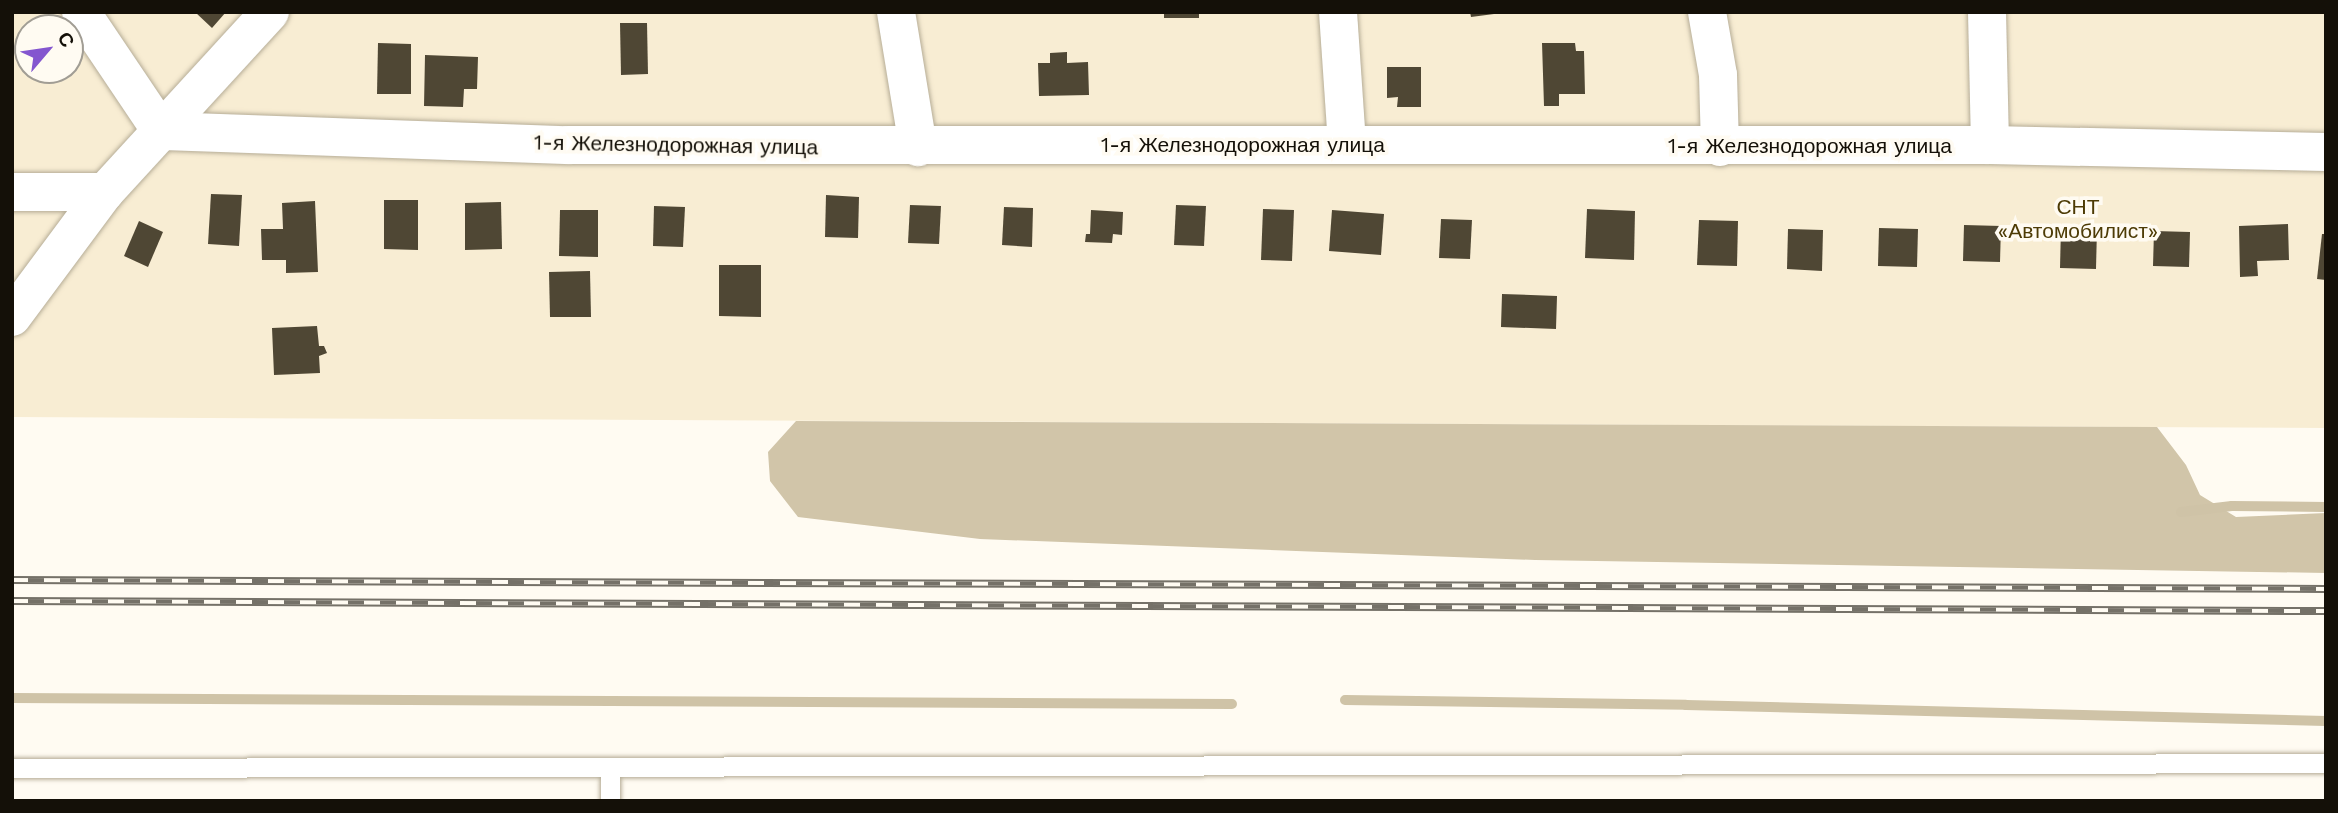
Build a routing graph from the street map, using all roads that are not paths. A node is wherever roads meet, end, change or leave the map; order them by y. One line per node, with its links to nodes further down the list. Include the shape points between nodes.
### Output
1 (81, 12): 7 (street)
2 (270, 12): 7 (street)
3 (896, 12): 10 (street)
4 (1338, 12): 8 (street)
5 (1707, 12): 11 (street, via 1718,75)
6 (1987, 12): 9 (street)
7 (161, 131): 10 (street, 1-я Железнодорожная улица, via 568,145); 14 (street)
8 (1347, 144): 10 (street, 1-я Железнодорожная улица); 11 (street, 1-я Железнодорожная улица)
9 (1990, 145): 11 (street, 1-я Железнодорожная улица); 12 (street, 1-я Железнодорожная улица)
10 (918, 147)
11 (1720, 147)
12 (2326, 152)
13 (12, 192): 14 (street)
14 (105, 192): 15 (street)
15 (12, 317)
16 (2326, 763): 18 (lane)
17 (12, 768): 18 (lane)
18 (610, 768): 19 (lane)
19 (610, 801)

